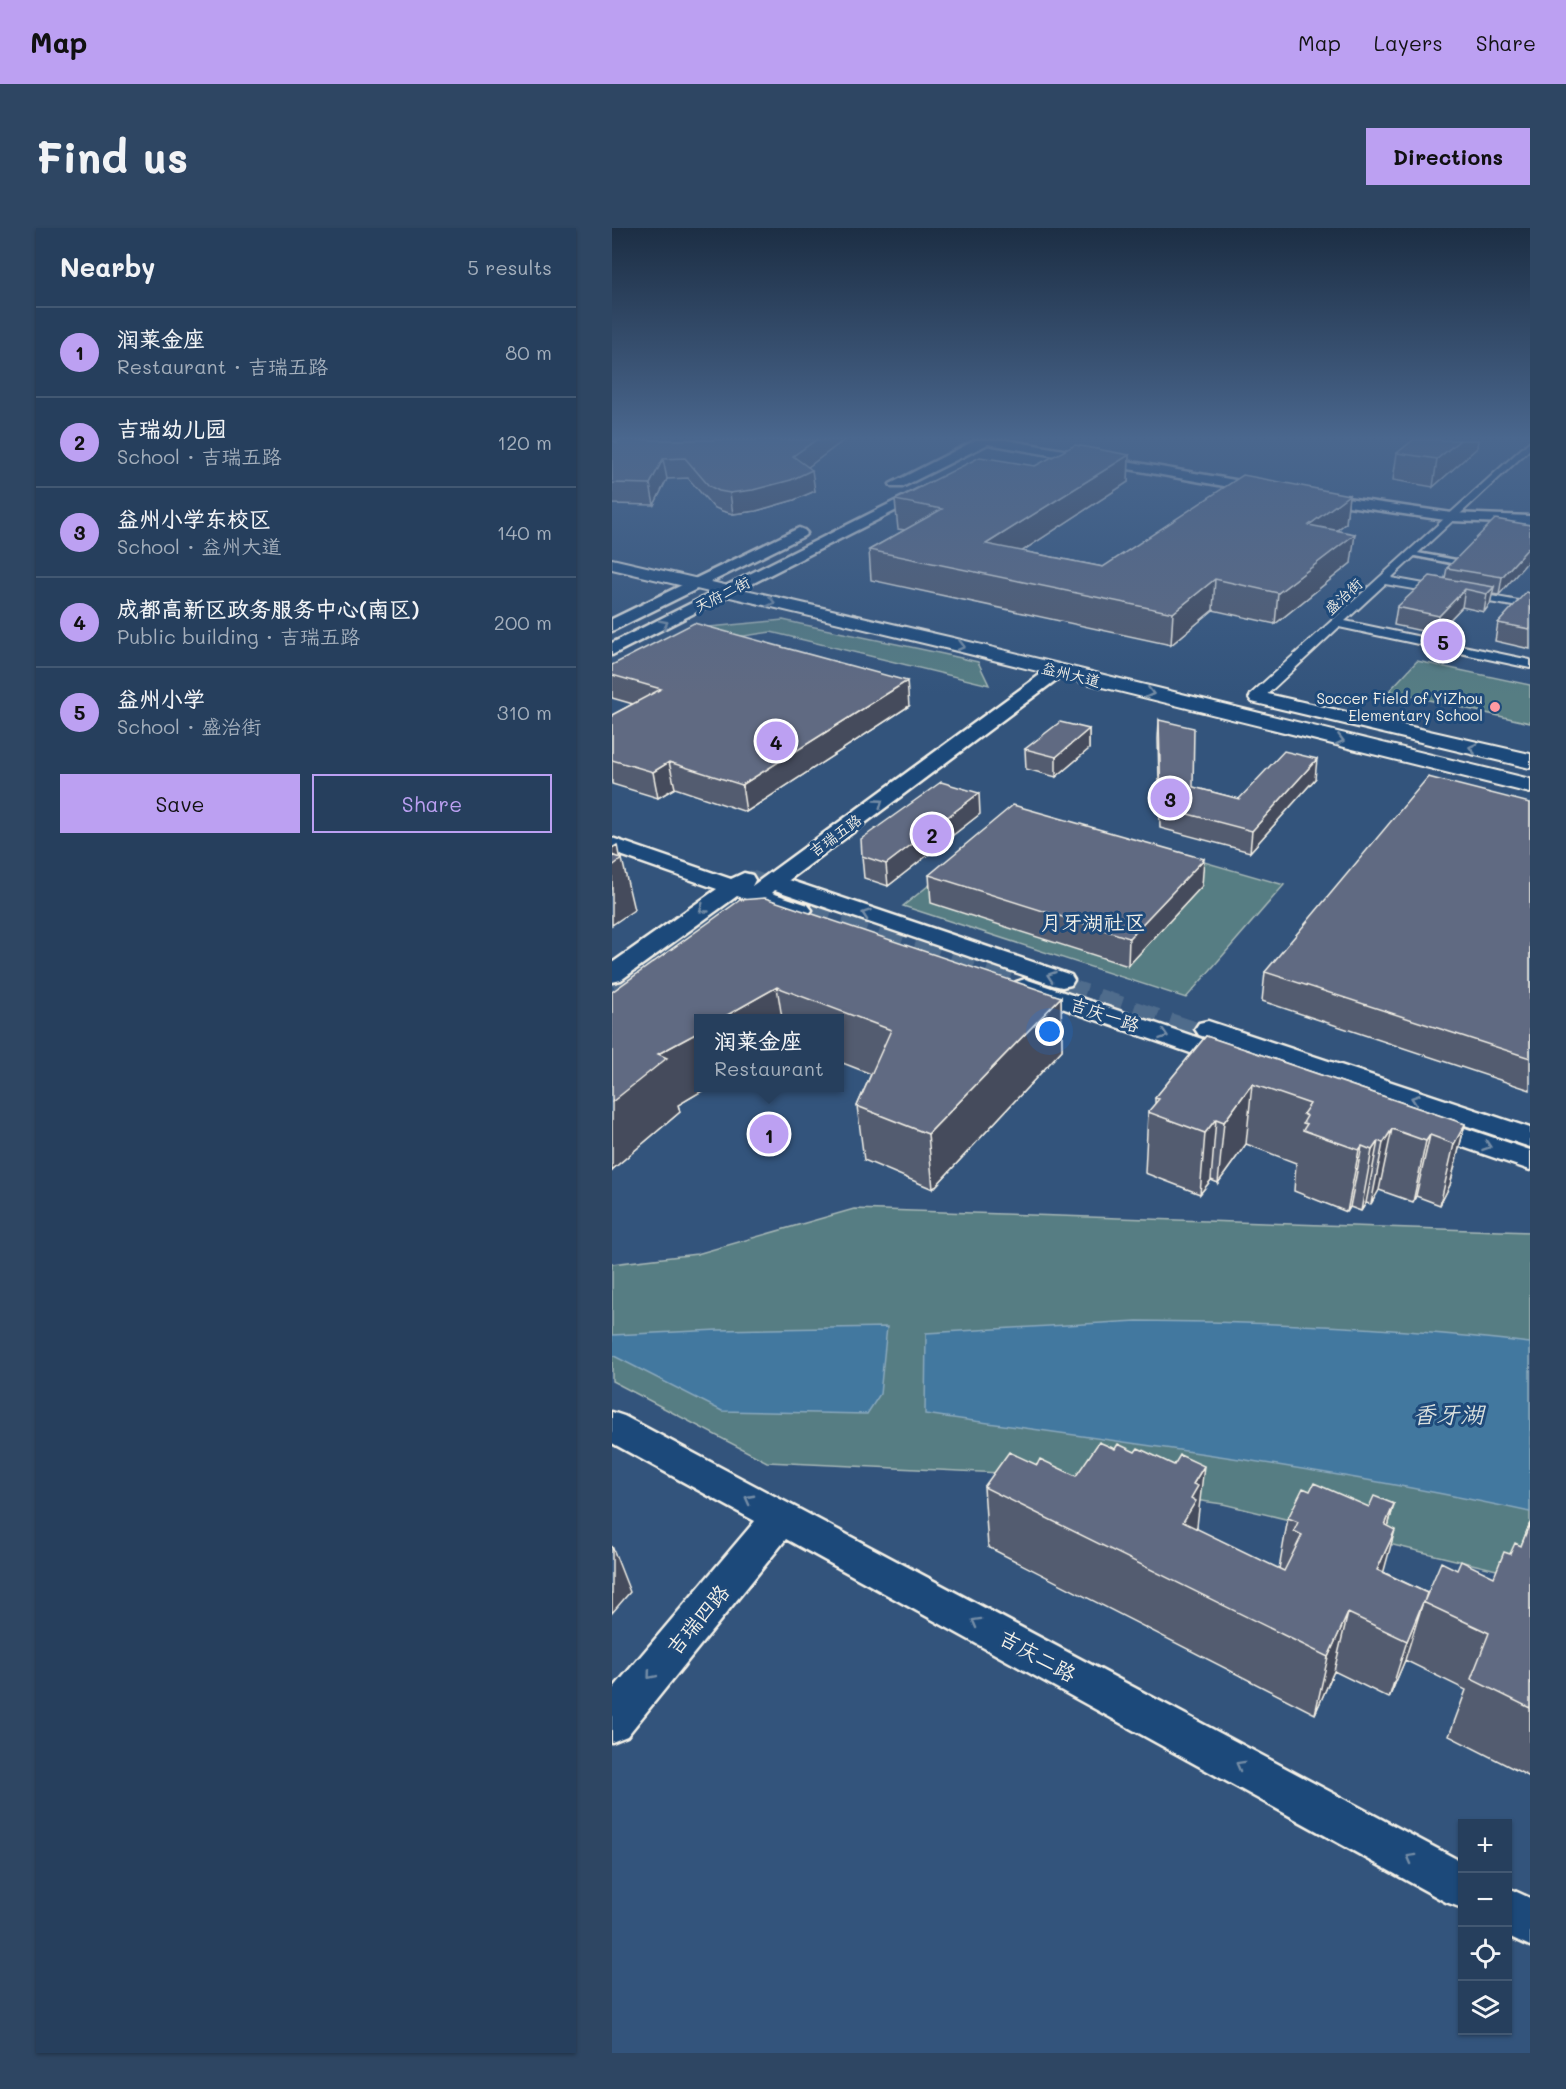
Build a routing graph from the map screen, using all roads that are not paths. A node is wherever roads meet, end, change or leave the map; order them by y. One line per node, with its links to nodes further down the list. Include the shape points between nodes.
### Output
1 (857, 525): 9 (street, 天府二街)
2 (1443, 525): 4 (street, 盛治街)
3 (808, 528): 8 (street, 天府二街)
4 (1412, 554): 5 (lane); 10 (street, 盛治街)
5 (1456, 562)
6 (695, 563): 8 (main road)
7 (612, 564): 12 (main road, 益州大道)
8 (724, 570): 9 (main road); 12 (street, 天府二街)
9 (756, 577): 11 (main road); 13 (street, 天府二街)
10 (1384, 580): 14 (street); 15 (street, 盛治街)
11 (778, 582)
12 (695, 585): 13 (main road, 益州大道); 16 (street, 天府二街)
13 (726, 592): 17 (street, 天府二街, one-way to 13); 19 (main road, 益州大道, one-way to 19)
14 (1530, 606)
15 (1336, 623): 18 (street); 21 (street, 盛治街)
16 (612, 626)
17 (612, 650)
18 (1530, 664)
19 (1049, 668): 23 (main road, 益州大道, one-way to 23); 26 (street, 吉瑞五路)
20 (1233, 692): 21 (main road)
21 (1256, 697): 22 (main road, one-way to 21)
22 (1530, 761)
23 (1530, 786)
24 (612, 828): 26 (street, 吉庆一路)
25 (612, 845): 26 (street, 吉庆一路)
26 (753, 885): 27 (street, 吉瑞五路); 28 (street, 吉庆一路, one-way to 26); 29 (street, 吉庆一路, one-way to 29)
27 (617, 984)
28 (1530, 1138)
29 (1530, 1160)
30 (612, 1426): 31 (street, 吉庆二路, one-way to 30)
31 (782, 1516): 32 (street, 吉瑞四路, one-way to 32); 33 (street, 吉庆二路, one-way to 31)
32 (612, 1722)
33 (1458, 1884)
34 (1512, 1913): 35 (street)
35 (1530, 1923)

